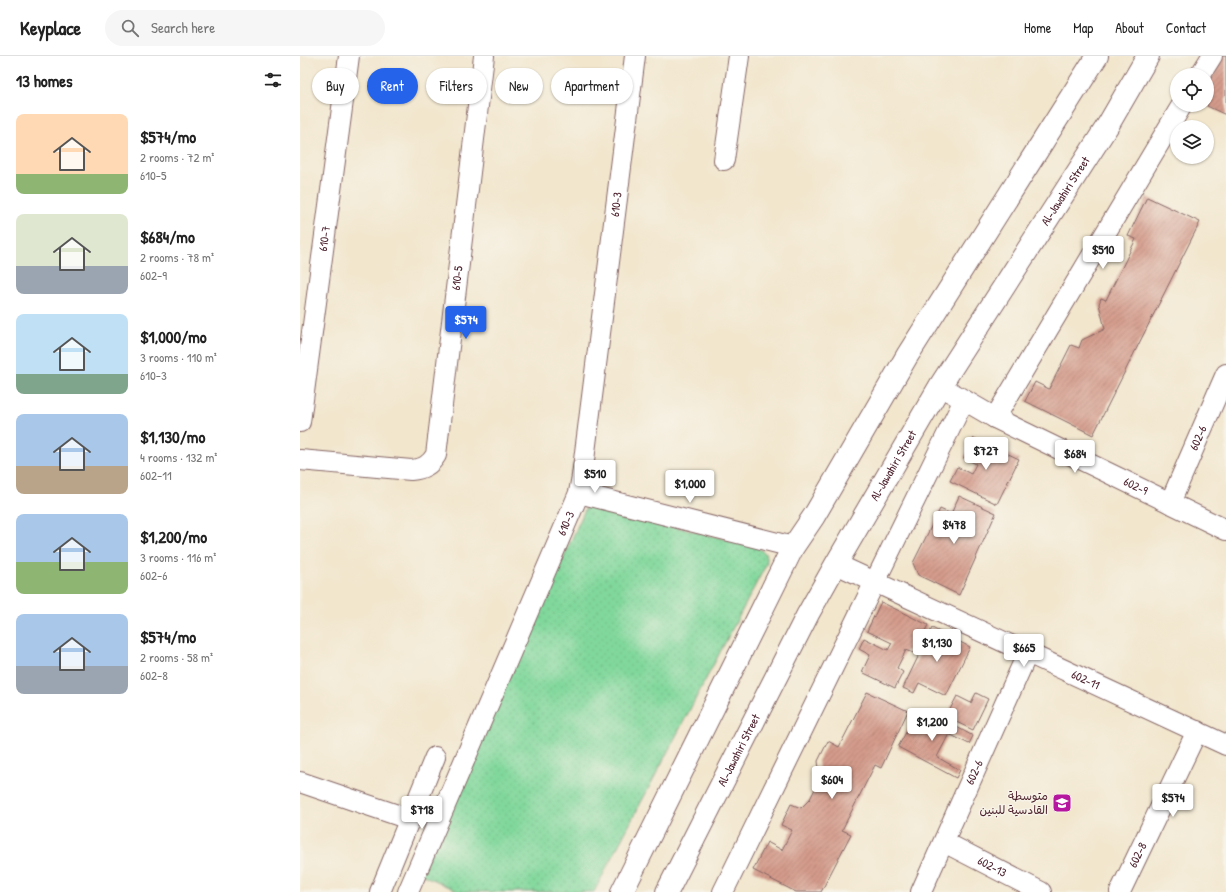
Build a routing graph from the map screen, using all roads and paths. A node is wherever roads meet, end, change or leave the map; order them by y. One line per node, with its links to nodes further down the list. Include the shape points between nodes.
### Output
1 (349, 56): 15 (street, 610-7)
2 (484, 56): 16 (street, 610-5, via 436,455 424,468 411,470)
3 (635, 56): 17 (street, 610-3)
4 (739, 56): 10 (street)
5 (1097, 56): 20 (main road, via 907,356 814,516)
6 (1148, 56): 12 (main road, Al-Jawahiri Street, via 1108,125)
7 (1212, 56): 8 (street)
8 (1204, 68)
9 (1178, 112): 14 (street)
10 (724, 160)
11 (1226, 374): 18 (street, 602-6)
12 (940, 386): 13 (street, 602-9); 21 (main road, Al-Jawahiri Street)
13 (964, 400): 14 (street, 602-9); 22 (street)
14 (995, 418): 18 (street, 602-9)
15 (300, 422)
16 (300, 460)
17 (579, 493): 20 (street); 30 (street, 610-3)
18 (1170, 503): 19 (street, 602-9)
19 (1226, 530)
20 (793, 547): 32 (main road)
21 (836, 564): 22 (street, 602-11); 33 (main road, Al-Jawahiri Street)
22 (875, 584): 23 (street, 602-11); 34 (street)
23 (1028, 652): 24 (street, 602-11); 29 (street, 602-6)
24 (1197, 731): 25 (street, 602-11); 37 (street, 602-8)
25 (1226, 745)
26 (435, 757): 28 (street)
27 (300, 782): 28 (street)
28 (409, 820): 31 (street)
29 (944, 842): 35 (street, 602-6); 36 (street, 602-13)
30 (415, 890)
31 (380, 892)
32 (622, 892)
33 (667, 892)
34 (723, 892)
35 (921, 892)
36 (1041, 892)
37 (1120, 892)

